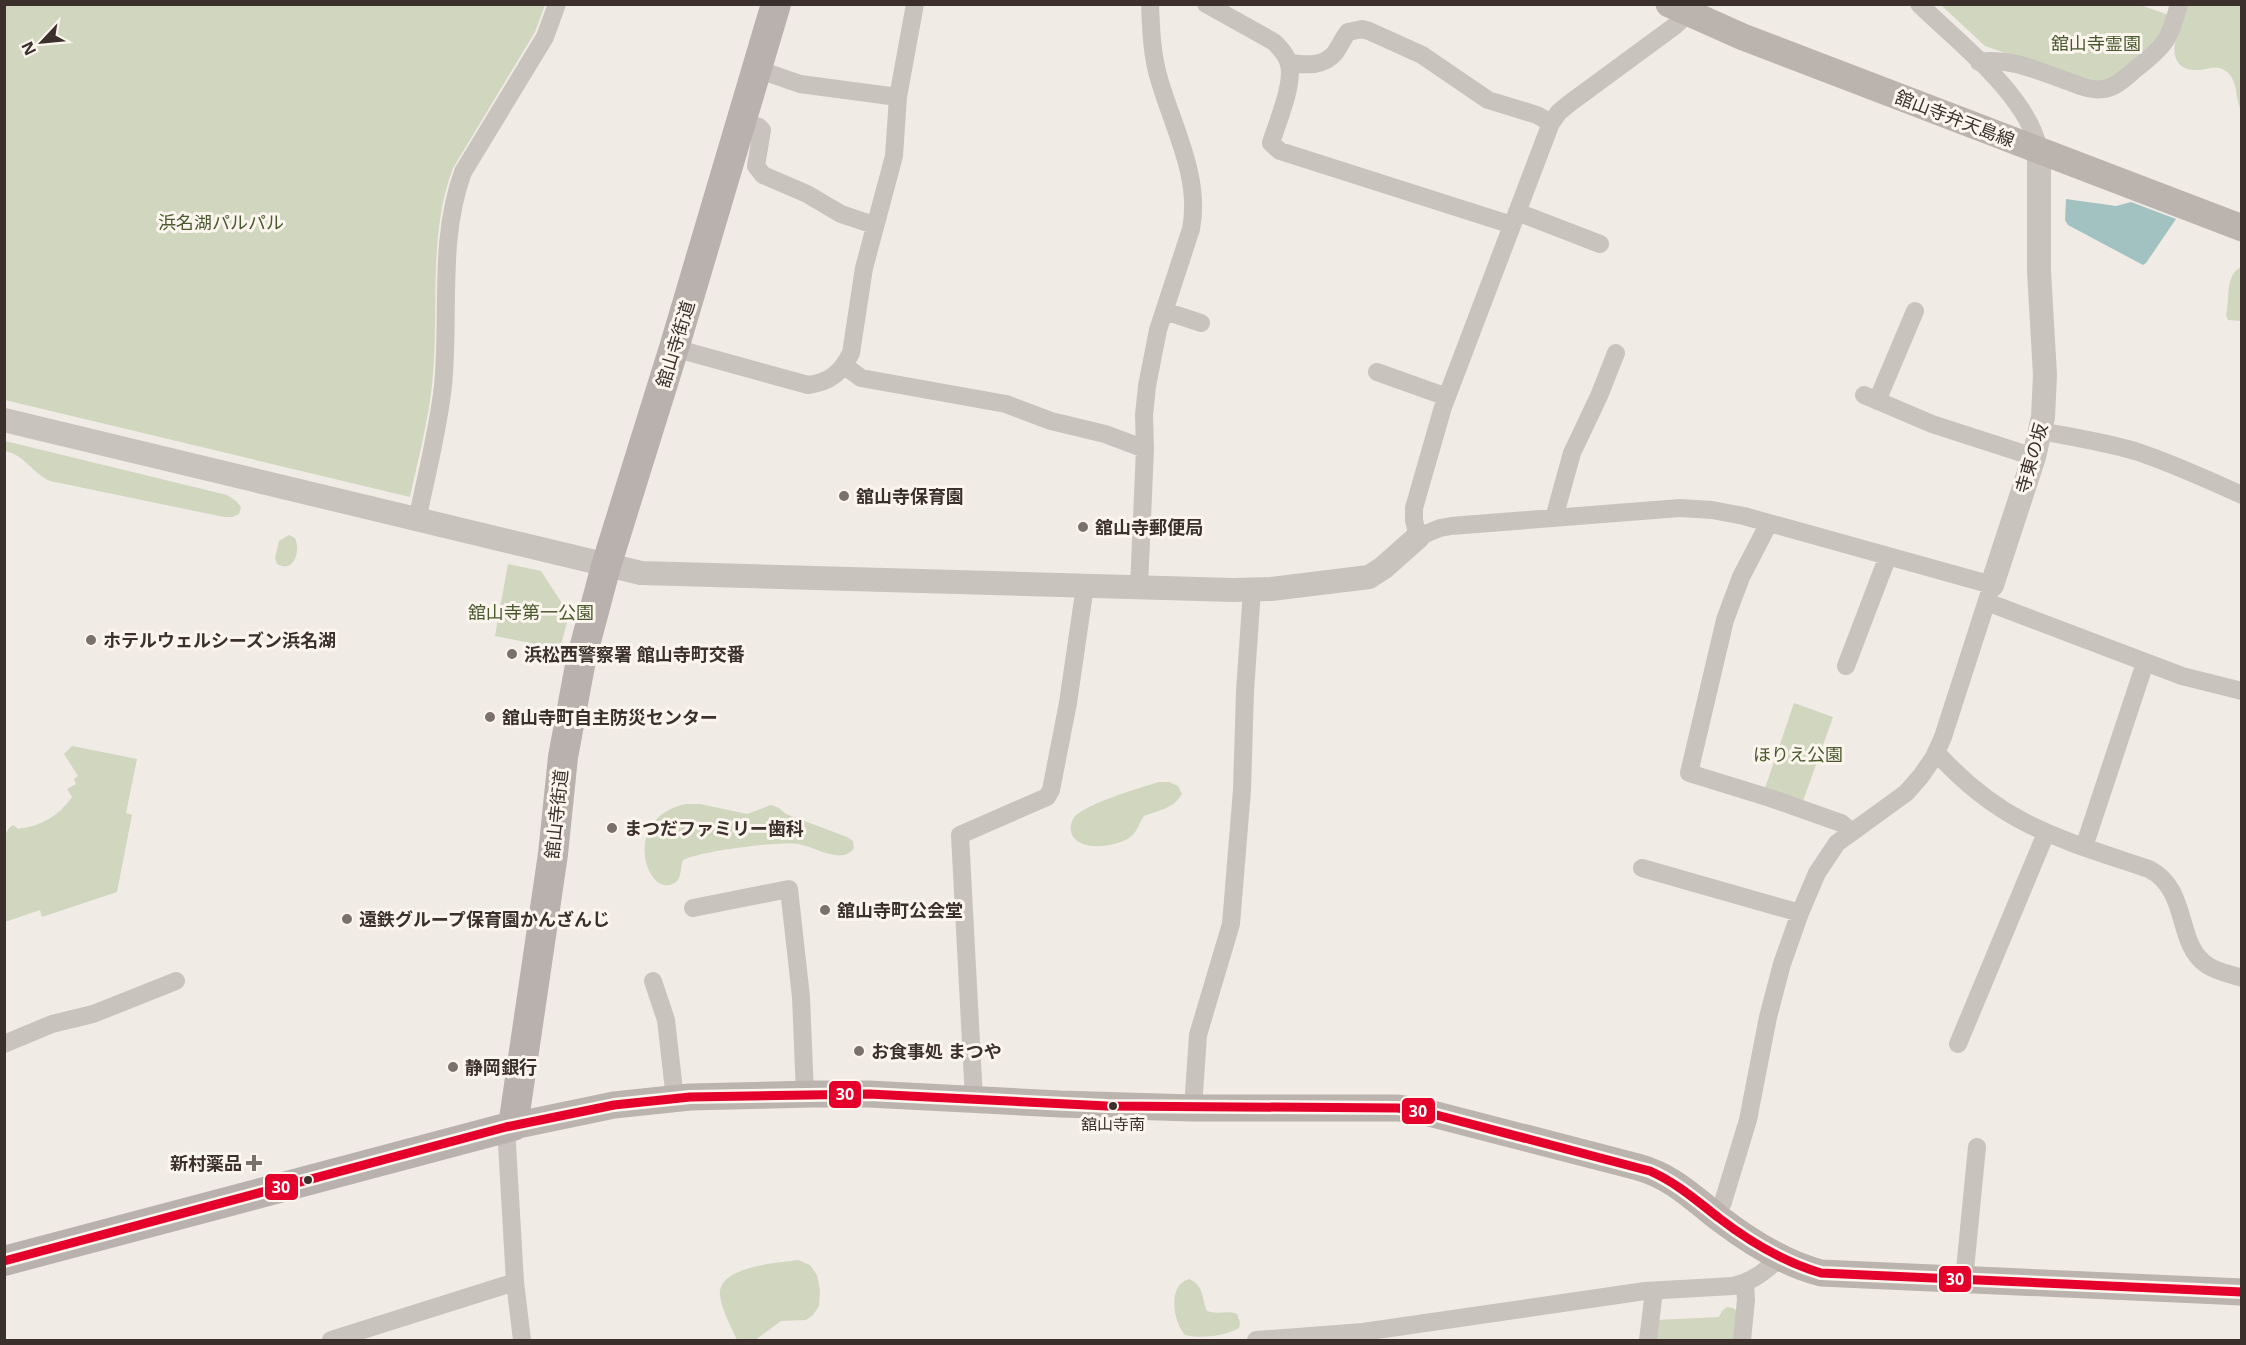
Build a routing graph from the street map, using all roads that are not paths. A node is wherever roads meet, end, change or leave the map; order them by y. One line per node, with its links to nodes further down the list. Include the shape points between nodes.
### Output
1 (557, 4): 34 (street, via 544,37 463,172 456,192 449,233 443,387)
2 (776, 4): 11 (main road, 舘山寺街道)
3 (915, 4): 12 (street)
4 (1150, 4): 20 (street, via 1156,66 1194,195 1195,212)
5 (1206, 4): 10 (street, via 1274,42)
6 (1919, 4): 9 (street)
7 (2179, 4): 9 (street, via 2163,46 2118,83 2104,89 2089,88 2012,62)
8 (1685, 7): 14 (street, via 1676,25 1570,103); 15 (main road, 舘山寺弁天島線, via 1743,37)
9 (1979, 62): 15 (street, via 2021,109)
10 (1289, 63): 14 (street, via 1310,65 1327,60 1348,32 1362,29 1422,55 1488,100); 16 (street, via 1289,80 1271,143 1280,151)
11 (757, 69): 12 (street, via 800,84); 13 (main road, 舘山寺街道)
12 (898, 97): 17 (street, via 894,156)
13 (741, 122): 17 (street, via 762,130 756,166 763,175 841,214); 23 (main road, 舘山寺街道)
14 (1551, 123): 16 (street)
15 (2040, 150): 18 (main road, 舘山寺弁天島線); 29 (street, 寺東の坂, via 2039,271 2045,396)
16 (1514, 218): 19 (street); 27 (street)
17 (874, 225): 25 (street, via 851,353)
18 (2241, 228)
19 (1600, 244)
20 (1165, 310): 22 (street); 30 (street, via 1147,386)
21 (1915, 311): 31 (street, via 1871,398 1932,424)
22 (1201, 323)
23 (674, 348): 25 (street, via 808,385 822,383); 38 (main road, 舘山寺街道)
24 (1616, 354): 33 (street, via 1572,453)
25 (845, 366): 30 (street, via 861,378 1006,404)
26 (1377, 372): 27 (street)
27 (1447, 397): 36 (street, via 1414,508)
28 (4, 420): 34 (street)
29 (2041, 431): 31 (street, 寺東の坂); 32 (street, via 2134,451)
30 (1145, 449): 40 (street)
31 (2034, 457): 42 (street, 寺東の坂)
32 (2241, 495)
33 (1554, 518): 35 (street, via 1680,508 1728,512); 36 (street, via 1451,526)
34 (417, 521): 38 (street)
35 (1768, 523): 37 (street); 47 (street, via 1725,620 1689,773 1780,801 1841,823)
36 (1418, 537): 41 (street, via 1369,577)
37 (1888, 556): 42 (street); 44 (street)
38 (606, 566): 39 (street, via 653,574); 62 (main road, 舘山寺街道, via 581,660 563,757 552,854)
39 (1085, 586): 40 (street); 60 (street, via 1052,790 1047,797 960,835)
40 (1139, 586): 41 (street)
41 (1252, 590): 61 (street, via 1231,924 1198,1035)
42 (1990, 593): 43 (street); 46 (street, 寺東の坂)
43 (2145, 663): 45 (street); 49 (street)
44 (1846, 666)
45 (2241, 691)
46 (1936, 752): 47 (street, 寺東の坂, via 1906,793); 48 (street, via 1992,805)
47 (1851, 831): 52 (street, 寺東の坂, via 1826,857)
48 (2046, 833): 49 (street); 57 (street)
49 (2084, 847): 53 (street, via 2160,874 2174,894 2199,957 2207,965)
50 (1642, 868): 52 (street)
51 (693, 908): 58 (street, via 789,889 801,997)
52 (1800, 913): 64 (street, 寺東の坂, via 1768,1017 1748,1120)
53 (2241, 978)
54 (176, 981): 56 (street)
55 (653, 981): 59 (street, via 666,1020)
56 (4, 1044)
57 (1958, 1044)
58 (805, 1094): 59 (main road); 60 (main road)
59 (675, 1099): 62 (main road, via 614,1105)
60 (974, 1100): 61 (main road)
61 (1193, 1108): 64 (main road, via 1372,1107 1425,1112 1643,1168 1677,1184)
62 (509, 1126): 66 (main road); 68 (street)
63 (1977, 1147): 67 (street)
64 (1716, 1216): 65 (main road)
65 (1781, 1257): 67 (main road, via 1821,1273); 69 (street)
66 (4, 1261)
67 (1964, 1280): 71 (main road)
68 (515, 1282): 72 (street); 73 (street)
69 (1745, 1284): 70 (street); 76 (street)
70 (1654, 1291): 74 (street, via 1363,1332); 75 (street)
71 (2241, 1292)
72 (331, 1341)
73 (522, 1341)
74 (1256, 1341)
75 (1648, 1341)
76 (1742, 1341)

